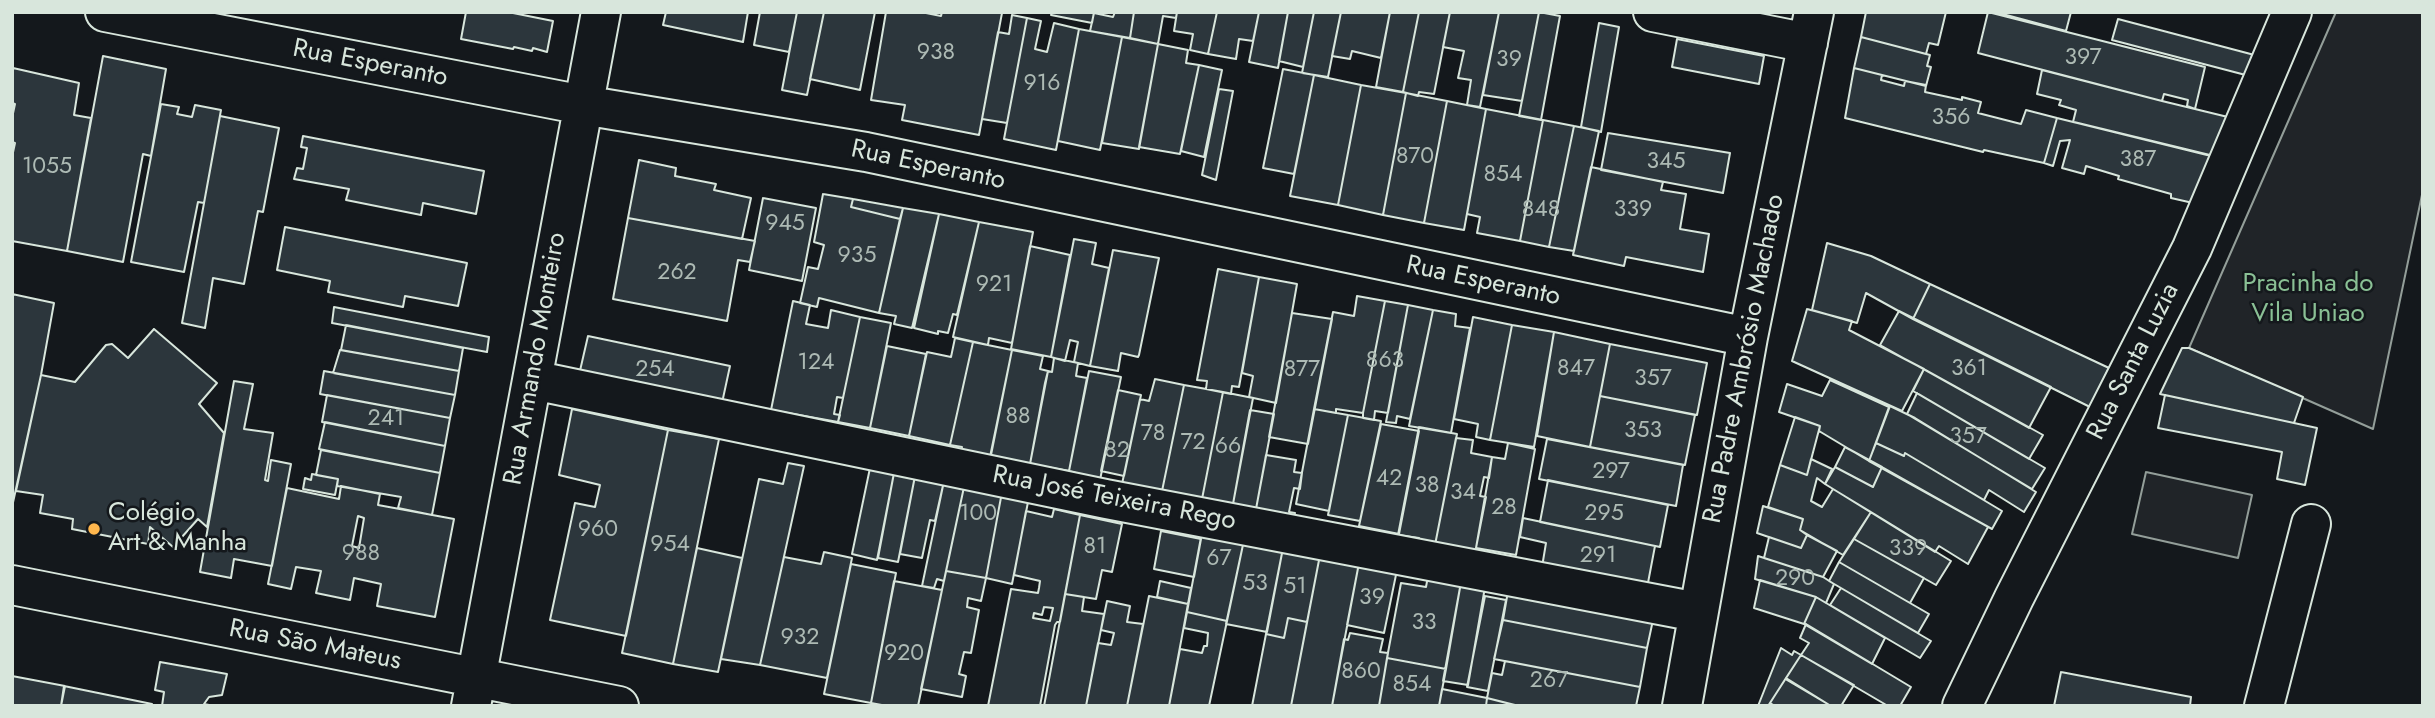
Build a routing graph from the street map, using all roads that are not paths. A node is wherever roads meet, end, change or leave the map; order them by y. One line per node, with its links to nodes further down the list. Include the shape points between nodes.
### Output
1 (105, 12): 6 (street, Rua Esperanto)
2 (601, 12): 6 (street, Rua Armando Monteiro)
3 (1653, 12): 5 (street)
4 (2292, 12): 15 (street, Rua Santa Luzia, via 2192,248)
5 (1811, 28): 7 (street, Rua Padre Ambrósio Machado)
6 (583, 105): 7 (street, Rua Esperanto, via 866,152); 8 (street, Rua Armando Monteiro)
7 (1748, 337): 11 (street, Rua Padre Ambrósio Machado)
8 (533, 380): 11 (street, Rua José Teixeira Rego, via 1106,499); 12 (street, Rua Armando Monteiro)
9 (2311, 524): 16 (street)
10 (12, 585): 12 (street, Rua São Mateus)
11 (1697, 612): 14 (street, Rua Padre Ambrósio Machado)
12 (473, 692): 13 (street, Rua São Mateus)
13 (619, 706)
14 (1682, 706)
15 (1962, 706)
16 (2264, 706)

